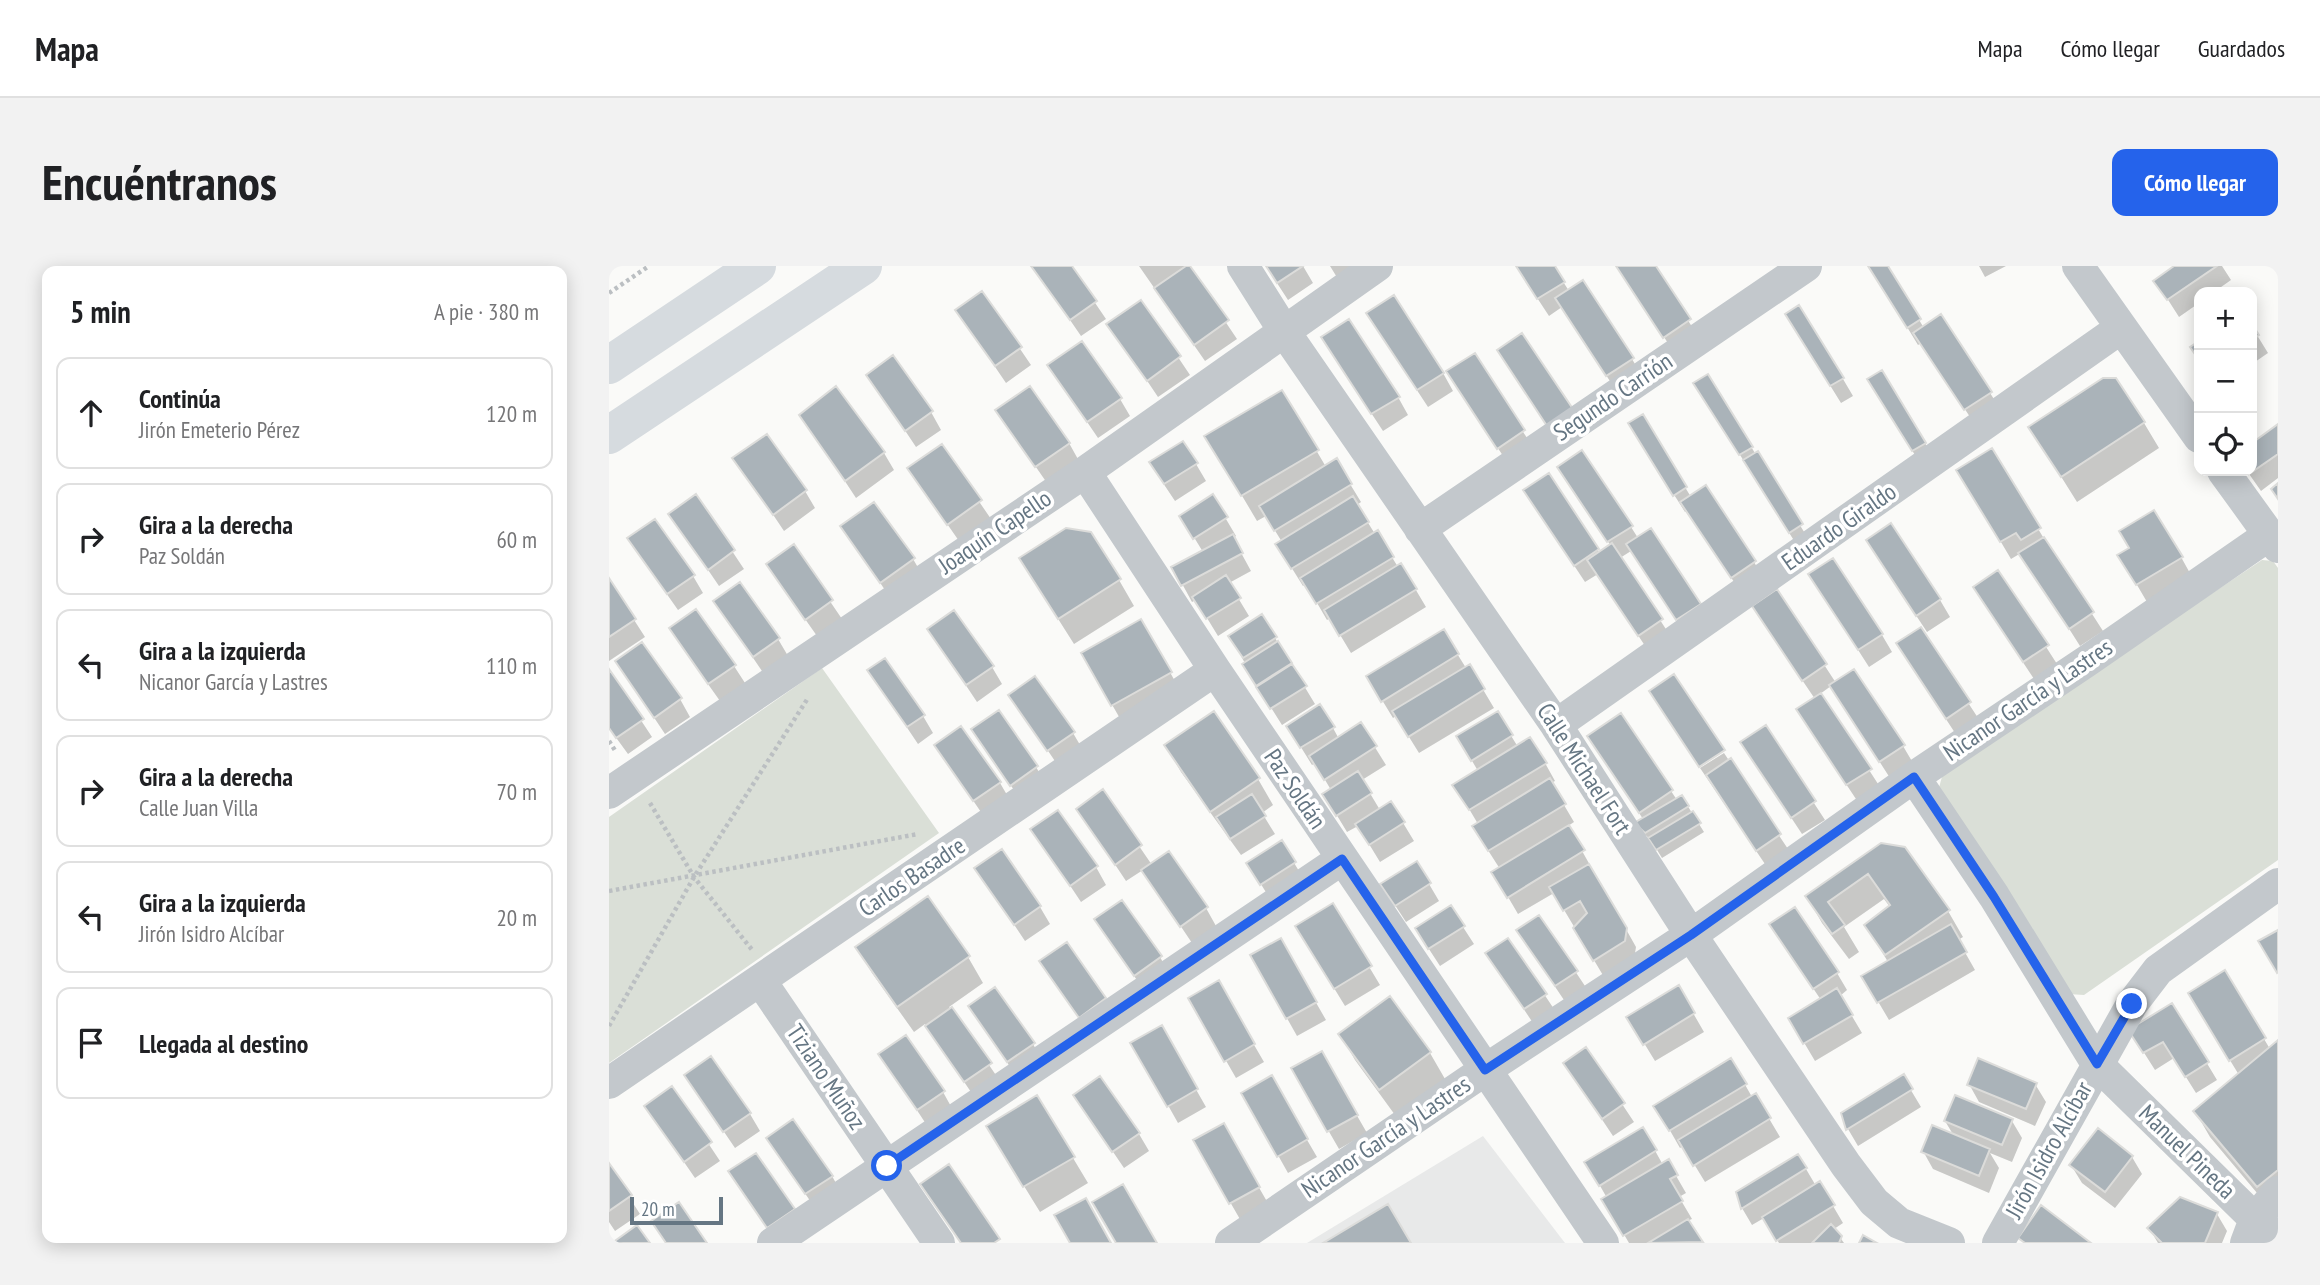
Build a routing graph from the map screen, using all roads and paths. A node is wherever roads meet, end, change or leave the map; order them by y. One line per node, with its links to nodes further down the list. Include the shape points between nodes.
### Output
1 (649, 266): 8 (path)
2 (757, 266): 11 (main road)
3 (863, 266): 13 (main road)
4 (1243, 266): 10 (street, Calle Michael Fort)
5 (1377, 266): 10 (street, Joaquín Capello)
6 (1806, 266): 16 (street, Segundo Carrión)
7 (2078, 266): 9 (street)
8 (609, 293)
9 (2121, 328): 12 (street); 20 (street, Eduardo Giraldo)
10 (1284, 331): 14 (street, Joaquín Capello); 16 (street, Calle Michael Fort)
11 (609, 365)
12 (2194, 430)
13 (609, 435)
14 (1085, 472): 18 (street, Paz Soldán); 23 (street, Joaquín Capello)
15 (2227, 476): 17 (street)
16 (1420, 529): 20 (street, Calle Michael Fort)
17 (2274, 541): 22 (street, Nicanor García y Lastres)
18 (1215, 670): 24 (street, Carlos Basadre); 25 (street, Paz Soldán)
19 (809, 696): 26 (path)
20 (1556, 725): 29 (street, Calle Michael Fort)
21 (609, 741): 23 (path)
22 (1914, 777): 29 (street, Nicanor García y Lastres); 32 (street, Manuel Pineda)
23 (621, 785): 26 (path)
24 (969, 838): 26 (path, via 935,831); 30 (street, Carlos Basadre)
25 (1342, 859): 33 (street, Paz Soldán); 35 (street)
26 (694, 877): 28 (path); 30 (path); 31 (path)
27 (2278, 884): 32 (street, Jirón Isidro Alcíbar, via 2158,970)
28 (609, 891)
29 (1691, 935): 33 (street, Nicanor García y Lastres); 42 (street, Calle Michael Fort, via 1874,1202 1899,1223)
30 (765, 977): 34 (street, Carlos Basadre); 35 (street, Tiziano Muñoz)
31 (609, 1026)
32 (2097, 1064): 37 (street, Manuel Pineda); 43 (street, Jirón Isidro Alcíbar)
33 (1485, 1070): 40 (street, Nicanor García y Lastres); 41 (street, Paz Soldán)
34 (609, 1083)
35 (887, 1166): 38 (street); 39 (street, Tiziano Muñoz)
36 (2278, 1192): 37 (street)
37 (2260, 1233)
38 (773, 1243)
39 (939, 1243)
40 (1231, 1243)
41 (1603, 1243)
42 (1949, 1243)
43 (1998, 1243)

